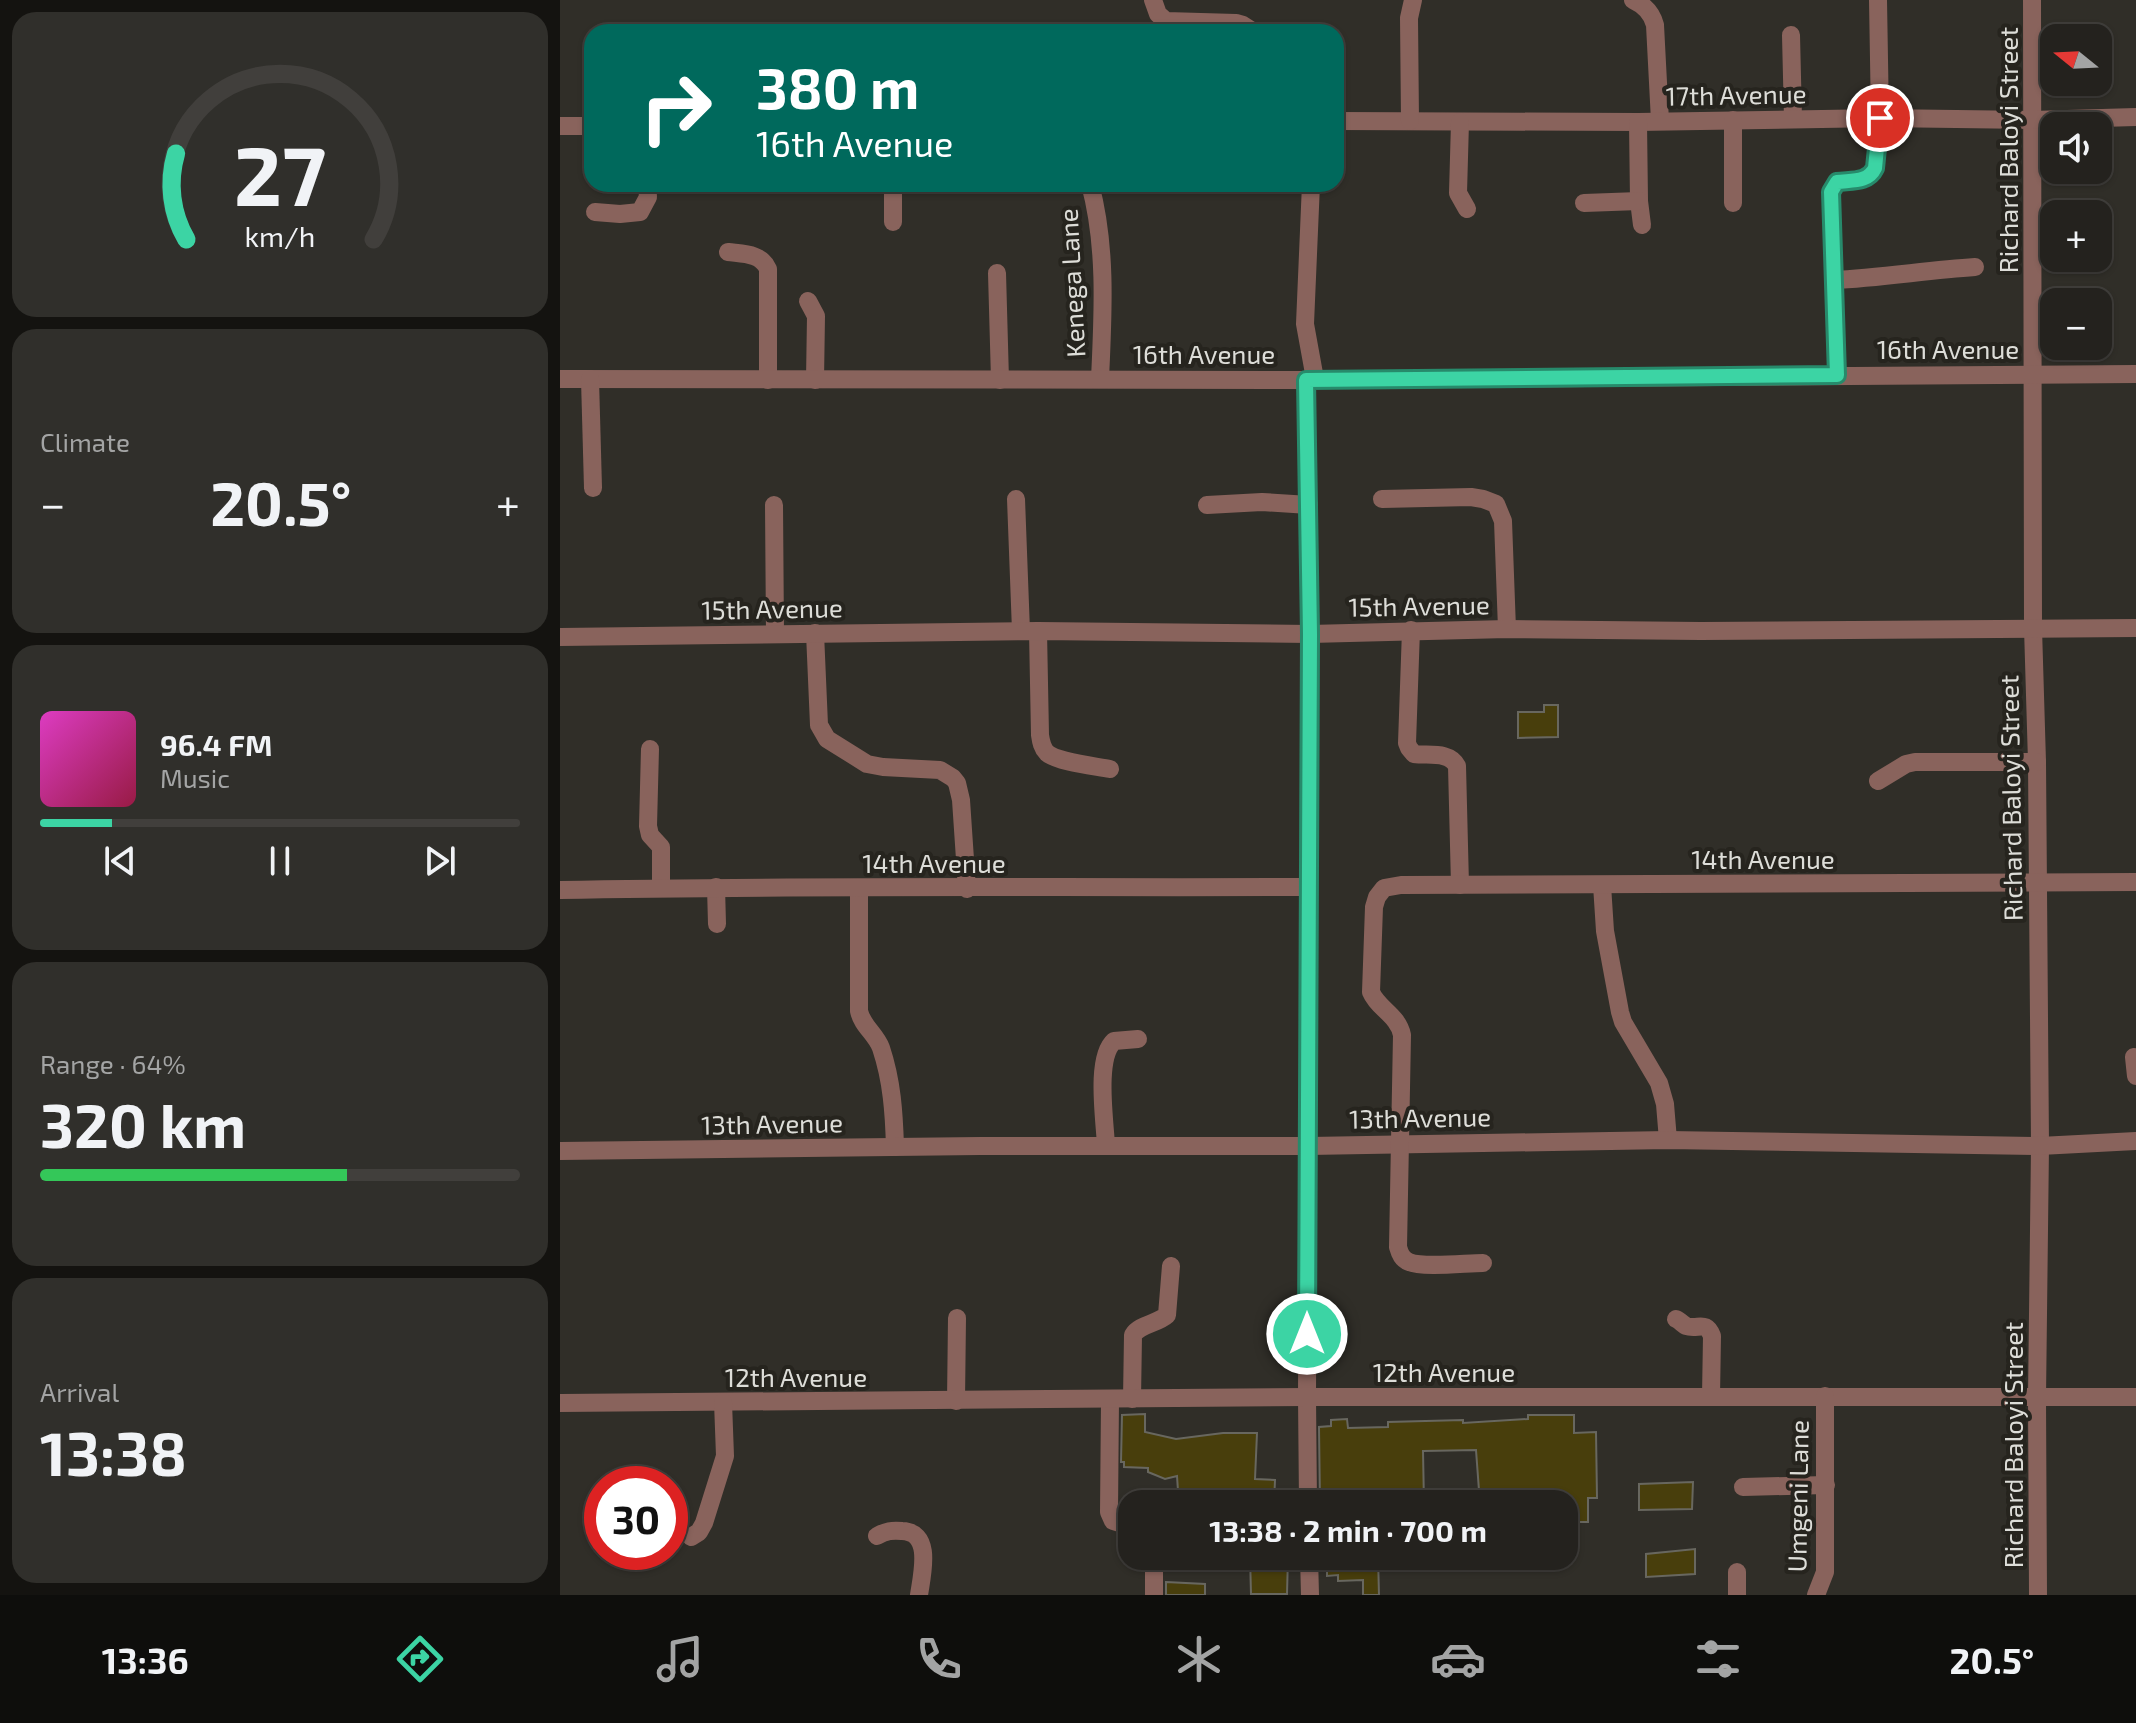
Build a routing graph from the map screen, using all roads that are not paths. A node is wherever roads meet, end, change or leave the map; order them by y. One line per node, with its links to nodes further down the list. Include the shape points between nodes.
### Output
1 (1153, 0): 6 (street, via 1166,21)
2 (1413, 0): 14 (street)
3 (1633, 0): 15 (street, via 1642,4 1655,25)
4 (1878, 0): 9 (street)
5 (2032, 0): 12 (street, Richard Baloyi Street)
6 (1239, 24)
7 (1791, 35): 10 (street)
8 (2136, 117): 12 (street, 17th Avenue)
9 (1880, 118): 10 (street, 17th Avenue); 12 (street, 17th Avenue); 34 (street, via 1872,173 1833,187)
10 (1793, 119): 11 (street, 17th Avenue)
11 (1733, 120): 15 (street, 17th Avenue); 26 (street)
12 (2032, 120): 36 (street, Richard Baloyi Street)
13 (1344, 121): 14 (street, 17th Avenue)
14 (1410, 121): 16 (street, 17th Avenue)
15 (1660, 121): 17 (street, 17th Avenue)
16 (1460, 122): 17 (street, 17th Avenue); 27 (street, via 1458,193)
17 (1638, 122): 24 (street)
18 (560, 126): 19 (street)
19 (584, 126)
20 (648, 192): 28 (street, via 640,212)
21 (893, 192): 29 (street)
22 (1092, 192): 41 (street, Kenega Lane, via 1102,278)
23 (1311, 192): 45 (street, via 1305,324)
24 (1639, 201): 25 (street); 30 (street)
25 (1584, 203)
26 (1733, 203)
27 (1467, 209)
28 (595, 212)
29 (893, 222)
30 (1642, 225)
31 (728, 252): 42 (street, via 759,258 768,269)
32 (1975, 267): 34 (street)
33 (997, 273): 44 (street)
34 (1833, 280): 38 (street)
35 (808, 301): 43 (street, via 816,316)
36 (2034, 374): 37 (street, 16th Avenue); 38 (street, 16th Avenue); 52 (street, Richard Baloyi Street)
37 (2136, 374)
38 (1837, 375): 45 (street, 16th Avenue)
39 (560, 379): 40 (street, 16th Avenue)
40 (590, 379): 42 (street, 16th Avenue); 46 (street)
41 (1100, 379): 44 (street, 16th Avenue); 45 (street, 16th Avenue)
42 (768, 380): 43 (street, 16th Avenue)
43 (815, 380): 44 (street, 16th Avenue)
44 (1000, 380)
45 (1310, 380): 51 (street)
46 (593, 488)
47 (1016, 499): 56 (street)
48 (1382, 499): 54 (street, via 1471,497 1496,504 1503,521)
49 (774, 505): 58 (street)
50 (1207, 505): 51 (street)
51 (1309, 505): 59 (street)
52 (2033, 628): 53 (street, 15th Avenue); 54 (street, 15th Avenue); 62 (street, Richard Baloyi Street)
53 (2136, 628)
54 (1507, 629): 55 (street, 15th Avenue)
55 (1411, 630): 59 (street, 15th Avenue); 67 (street, via 1407,743 1414,754 1446,756 1457,766)
56 (1030, 631): 57 (street, 15th Avenue); 59 (street, 15th Avenue); 63 (street, via 1042,745 1057,758)
57 (815, 633): 58 (street, 15th Avenue); 73 (street, via 819,725 827,739 867,764 940,770 957,783)
58 (775, 634): 60 (street, 15th Avenue)
59 (1310, 634): 70 (street)
60 (560, 637)
61 (650, 749): 71 (street, via 648,826 661,847)
62 (2037, 762): 64 (street, via 1915,762); 66 (street, Richard Baloyi Street)
63 (1110, 769)
64 (1878, 781)
65 (2136, 882): 66 (street, 14th Avenue)
66 (2038, 883): 68 (street, 14th Avenue); 82 (street, Richard Baloyi Street)
67 (1460, 885): 68 (street, 14th Avenue); 79 (street, 14th Avenue, via 1389,886 1374,907 1372,995 1400,1027)
68 (1602, 885): 77 (street, via 1622,1017 1659,1083)
69 (716, 887): 71 (street, 14th Avenue); 72 (street, 14th Avenue); 75 (street)
70 (1308, 887): 73 (street, 14th Avenue); 81 (street)
71 (661, 888): 74 (street, 14th Avenue)
72 (859, 888): 73 (street, 14th Avenue); 83 (street, via 859,1011 881,1048 894,1100)
73 (967, 889)
74 (560, 890)
75 (717, 924)
76 (1138, 1039): 80 (street, via 1114,1041 1106,1051)
77 (1668, 1140): 79 (street, 13th Avenue); 82 (street, 13th Avenue)
78 (2136, 1141): 82 (street, 13th Avenue)
79 (1399, 1143): 81 (street, 13th Avenue); 85 (street, via 1400,1254 1419,1264)
80 (1106, 1146): 81 (street, 13th Avenue); 83 (street, 13th Avenue)
81 (1309, 1146): 91 (street)
82 (2040, 1146): 93 (street, Richard Baloyi Street)
83 (895, 1147): 84 (street, 13th Avenue)
84 (560, 1151)
85 (1483, 1263)
86 (1171, 1266): 94 (street, via 1167,1315 1133,1335)
87 (957, 1318): 96 (street)
88 (1676, 1319): 89 (street, via 1710,1331)
89 (1711, 1396): 90 (street, 12th Avenue); 91 (street, 12th Avenue)
90 (1825, 1396): 93 (street, 12th Avenue); 99 (street, Umgeni Lane)
91 (1307, 1397): 94 (street, 12th Avenue); 101 (street)
92 (2136, 1397): 93 (street, 12th Avenue)
93 (2037, 1398): 113 (street, Richard Baloyi Street)
94 (1132, 1399): 95 (street, 12th Avenue)
95 (1110, 1400): 96 (street, 12th Avenue); 102 (street, via 1109,1512)
96 (956, 1401): 97 (street, 12th Avenue)
97 (723, 1402): 98 (street, 12th Avenue); 104 (street, via 724,1460 704,1523)
98 (560, 1403)
99 (1826, 1485): 100 (street); 112 (street, Umgeni Lane, via 1825,1572)
100 (1743, 1487)
101 (1308, 1490)
102 (1118, 1523)
103 (877, 1536): 108 (street, via 893,1530 912,1532 921,1541)
104 (691, 1537)
105 (1154, 1570): 109 (street)
106 (1309, 1570): 110 (street)
107 (1737, 1572): 111 (street)
108 (919, 1595)
109 (1154, 1595)
110 (1310, 1595)
111 (1737, 1595)
112 (1816, 1595)
113 (2038, 1595)

